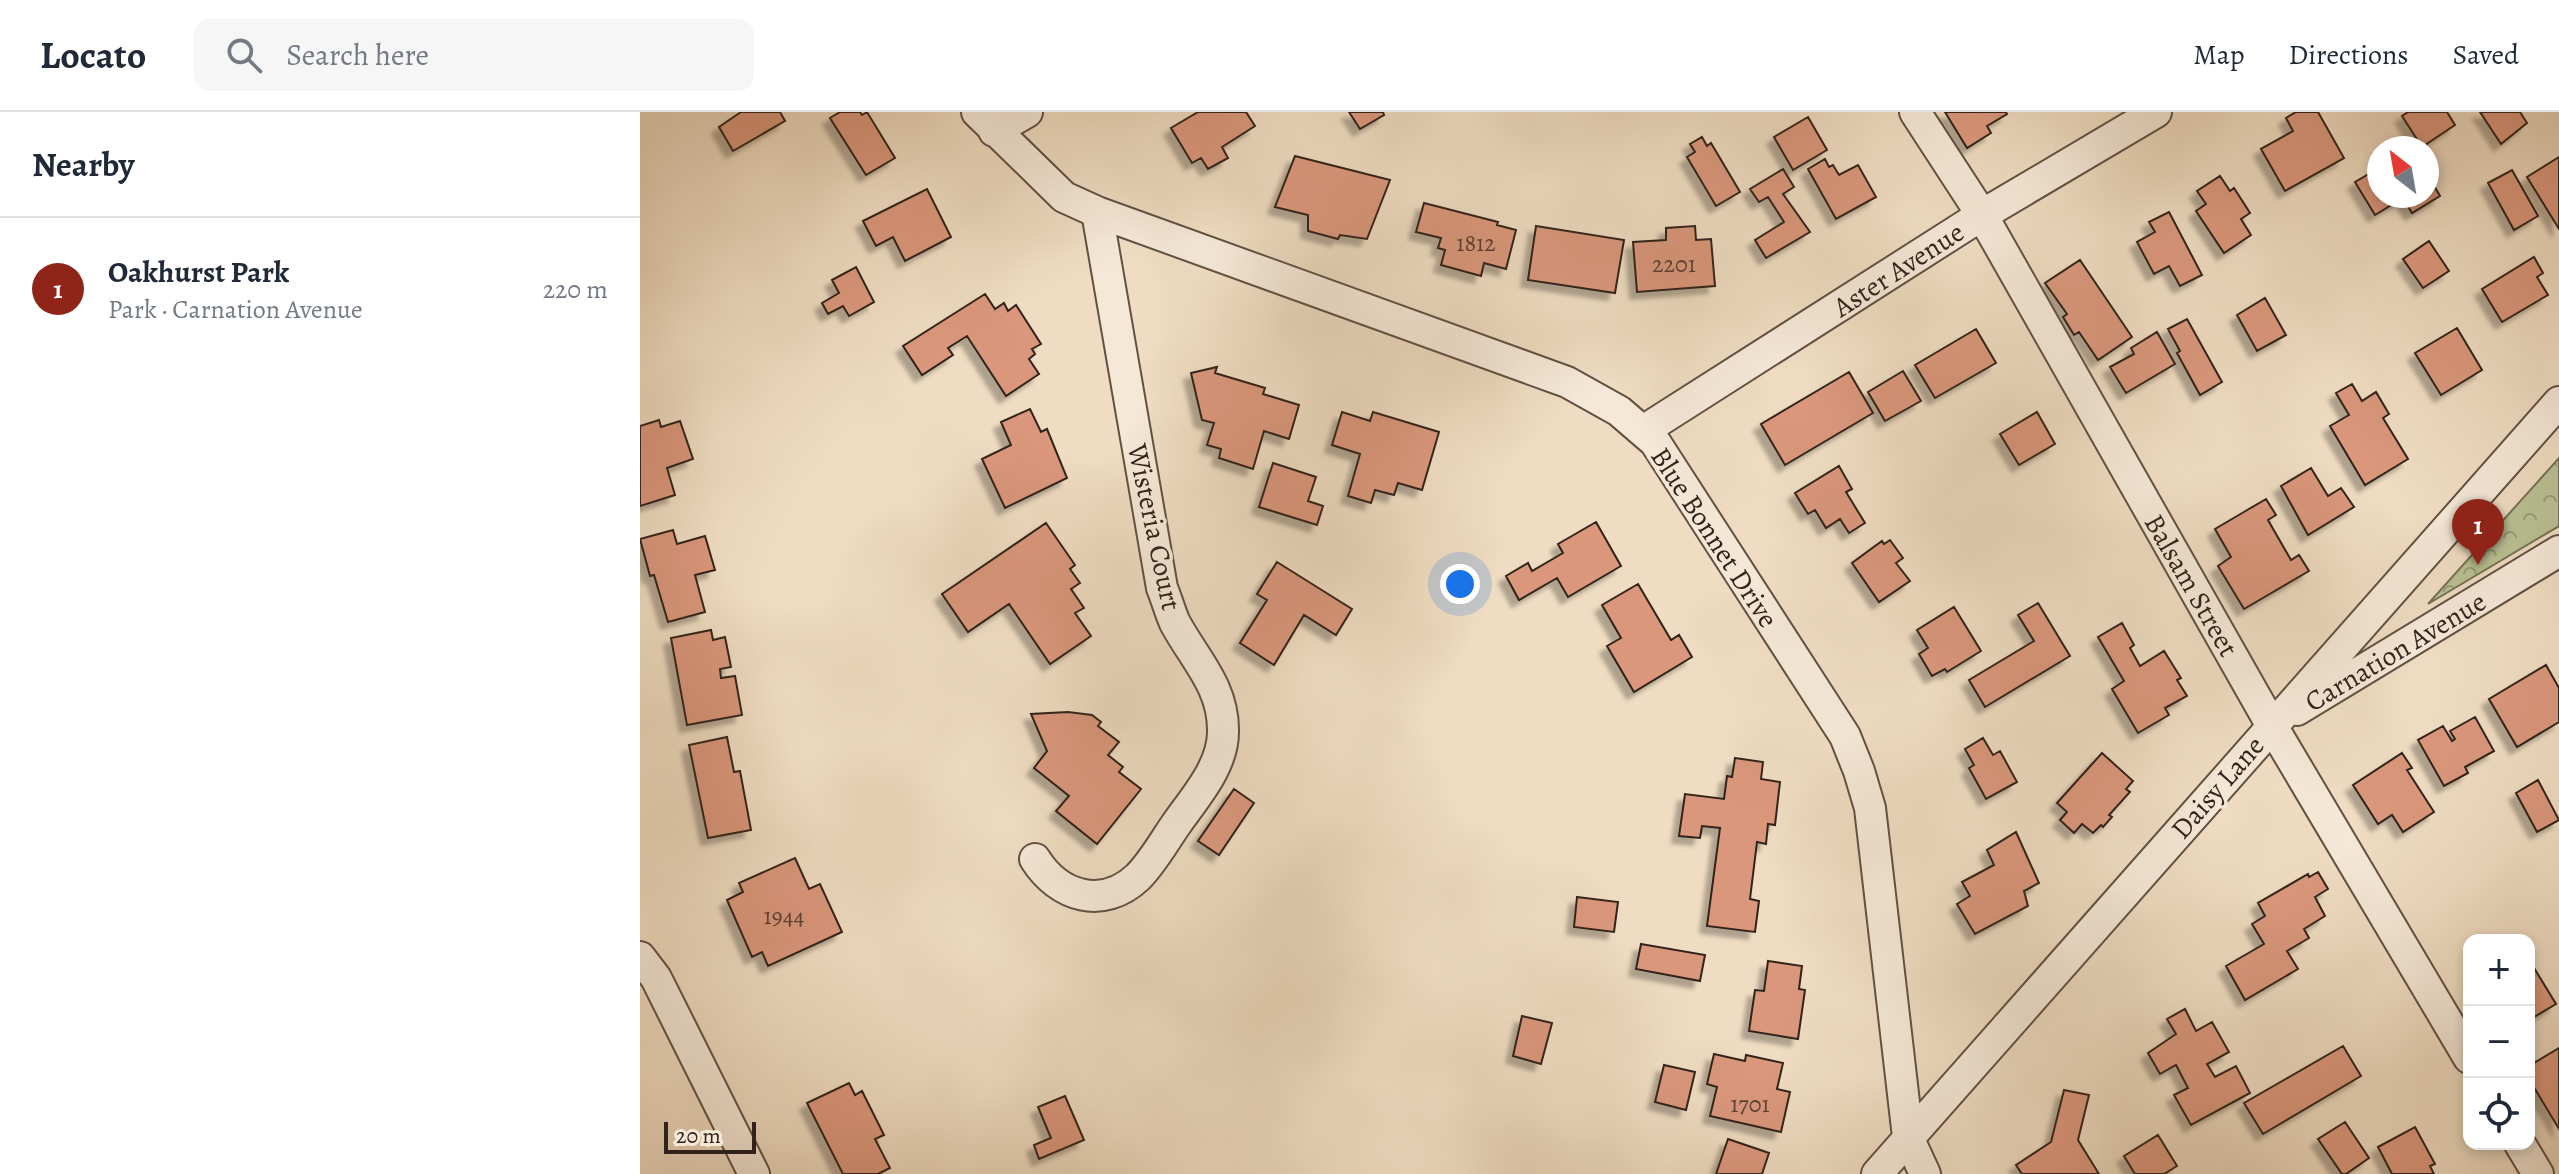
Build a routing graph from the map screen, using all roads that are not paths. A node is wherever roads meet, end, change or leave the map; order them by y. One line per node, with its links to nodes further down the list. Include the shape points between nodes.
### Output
1 (1027, 112): 4 (street)
2 (1915, 112): 6 (street, Balsam Street)
3 (2156, 112): 6 (street, Aster Avenue)
4 (986, 122): 5 (street, Blue Bonnet Drive, via 1064,197)
5 (1097, 212): 8 (street, Blue Bonnet Drive, via 1567,382); 11 (street, Wisteria Court, via 1162,588 1175,622 1218,693 1223,741 1199,793 1143,870 1122,888 1078,894 1059,886)
6 (1982, 215): 8 (street, Aster Avenue); 10 (street, Balsam Street)
7 (2559, 402): 10 (street, Daisy Lane)
8 (1643, 431): 14 (street, Blue Bonnet Drive, via 1845,736 1859,771 1870,808)
9 (2559, 551): 10 (street, Carnation Avenue)
10 (2272, 726): 13 (street, Balsam Street); 14 (street, Daisy Lane)
11 (1035, 859)
12 (640, 957): 16 (street, via 656,978)
13 (2463, 1048)
14 (1908, 1137): 17 (street, Daisy Lane); 18 (street, Blue Bonnet Drive)
15 (2524, 1150): 19 (street)
16 (754, 1174)
17 (1877, 1174)
18 (1925, 1174)
19 (2538, 1174)

